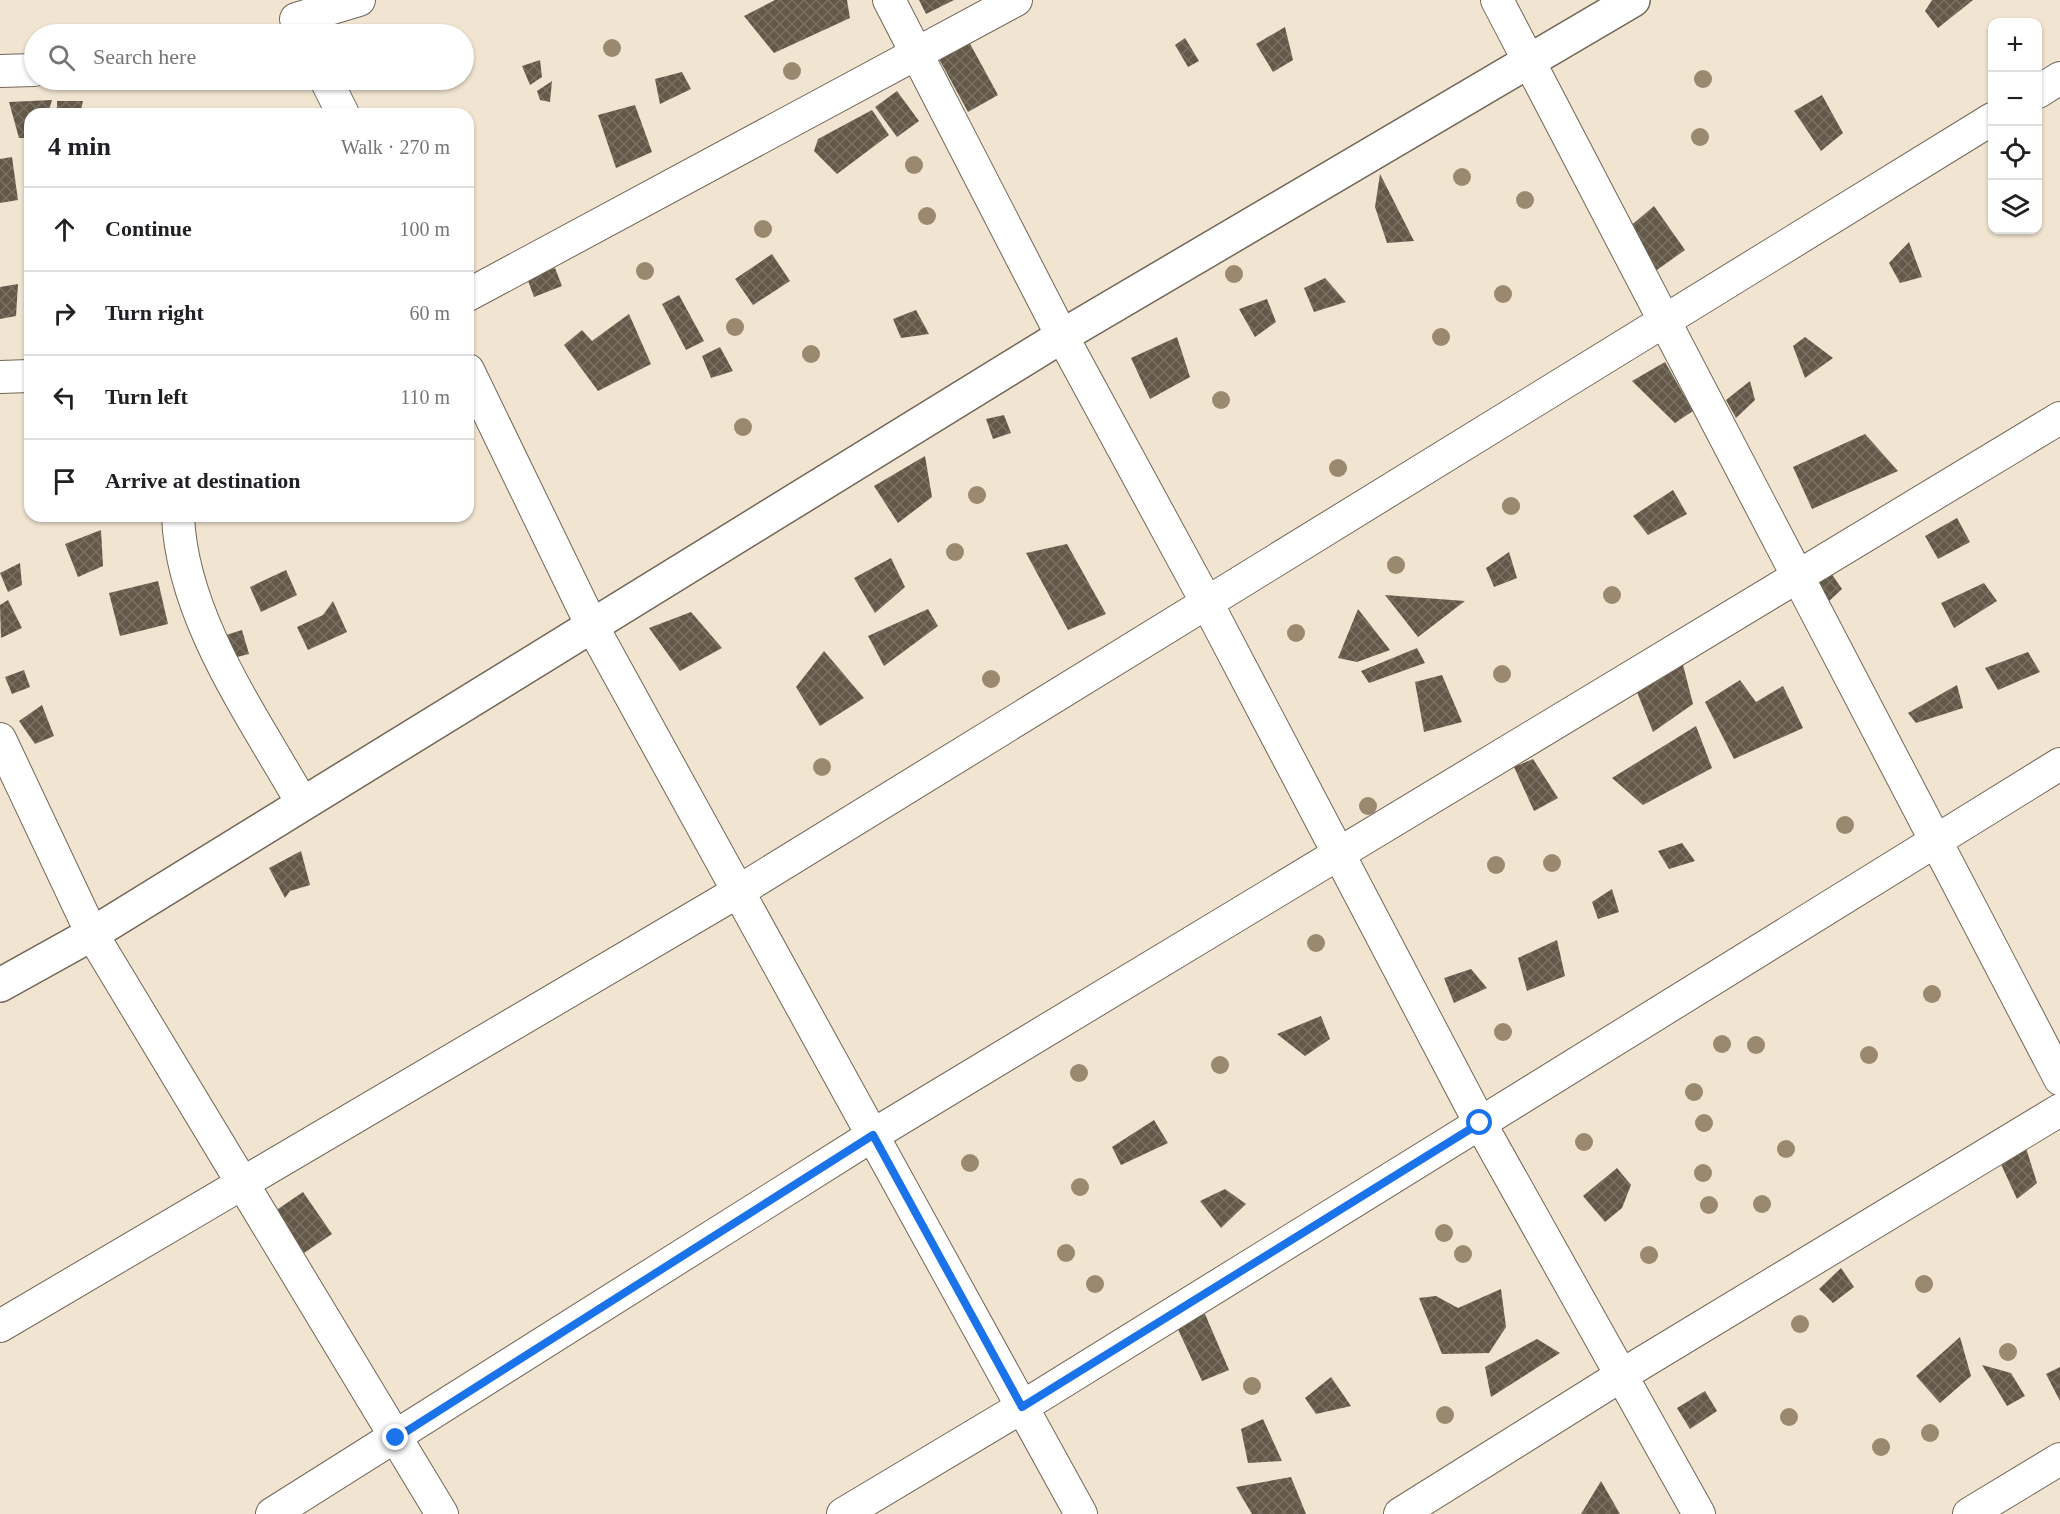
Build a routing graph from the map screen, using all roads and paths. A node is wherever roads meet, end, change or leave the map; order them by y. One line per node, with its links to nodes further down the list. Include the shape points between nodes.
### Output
1 (359, 0): 6 (street)
2 (889, 0): 7 (street)
3 (1016, 0): 7 (street)
4 (1497, 0): 8 (street)
5 (1633, 0): 8 (street)
6 (296, 18)
7 (916, 52): 16 (street); 18 (street)
8 (1528, 61): 17 (street); 18 (street)
9 (24, 71): 10 (street)
10 (0, 72)
11 (2060, 78): 12 (street)
12 (2042, 89)
13 (331, 90): 14 (street)
14 (340, 108)
15 (1988, 121): 17 (street)
16 (474, 292)
17 (1664, 322): 24 (street); 25 (street)
18 (1062, 336): 25 (street); 26 (street)
19 (24, 376): 20 (street)
20 (0, 377)
21 (474, 382): 26 (street)
22 (2060, 418): 24 (street)
23 (179, 522): 29 (street, via 187,580 206,631)
24 (1797, 576): 30 (street); 31 (street)
25 (1207, 603): 31 (street); 32 (street)
26 (591, 624): 29 (street); 32 (street)
27 (0, 739): 33 (street)
28 (2060, 764): 30 (street)
29 (302, 803): 33 (street)
30 (1936, 842): 35 (street); 37 (street)
31 (1338, 854): 37 (street); 38 (street)
32 (740, 891): 38 (street); 39 (street)
33 (92, 934): 34 (street); 39 (street)
34 (0, 985)
35 (2060, 1079)
36 (2060, 1110): 41 (street)
37 (1480, 1123): 41 (street); 42 (street)
38 (873, 1135): 42 (street); 43 (street)
39 (243, 1183): 40 (street); 43 (street)
40 (0, 1326)
41 (1622, 1375): 49 (street); 50 (street)
42 (1022, 1407): 47 (street); 48 (street)
43 (396, 1438): 45 (street); 46 (street)
44 (2060, 1459): 51 (street)
45 (272, 1514)
46 (442, 1514)
47 (843, 1514)
48 (1080, 1514)
49 (1401, 1514)
50 (1699, 1514)
51 (1969, 1514)

